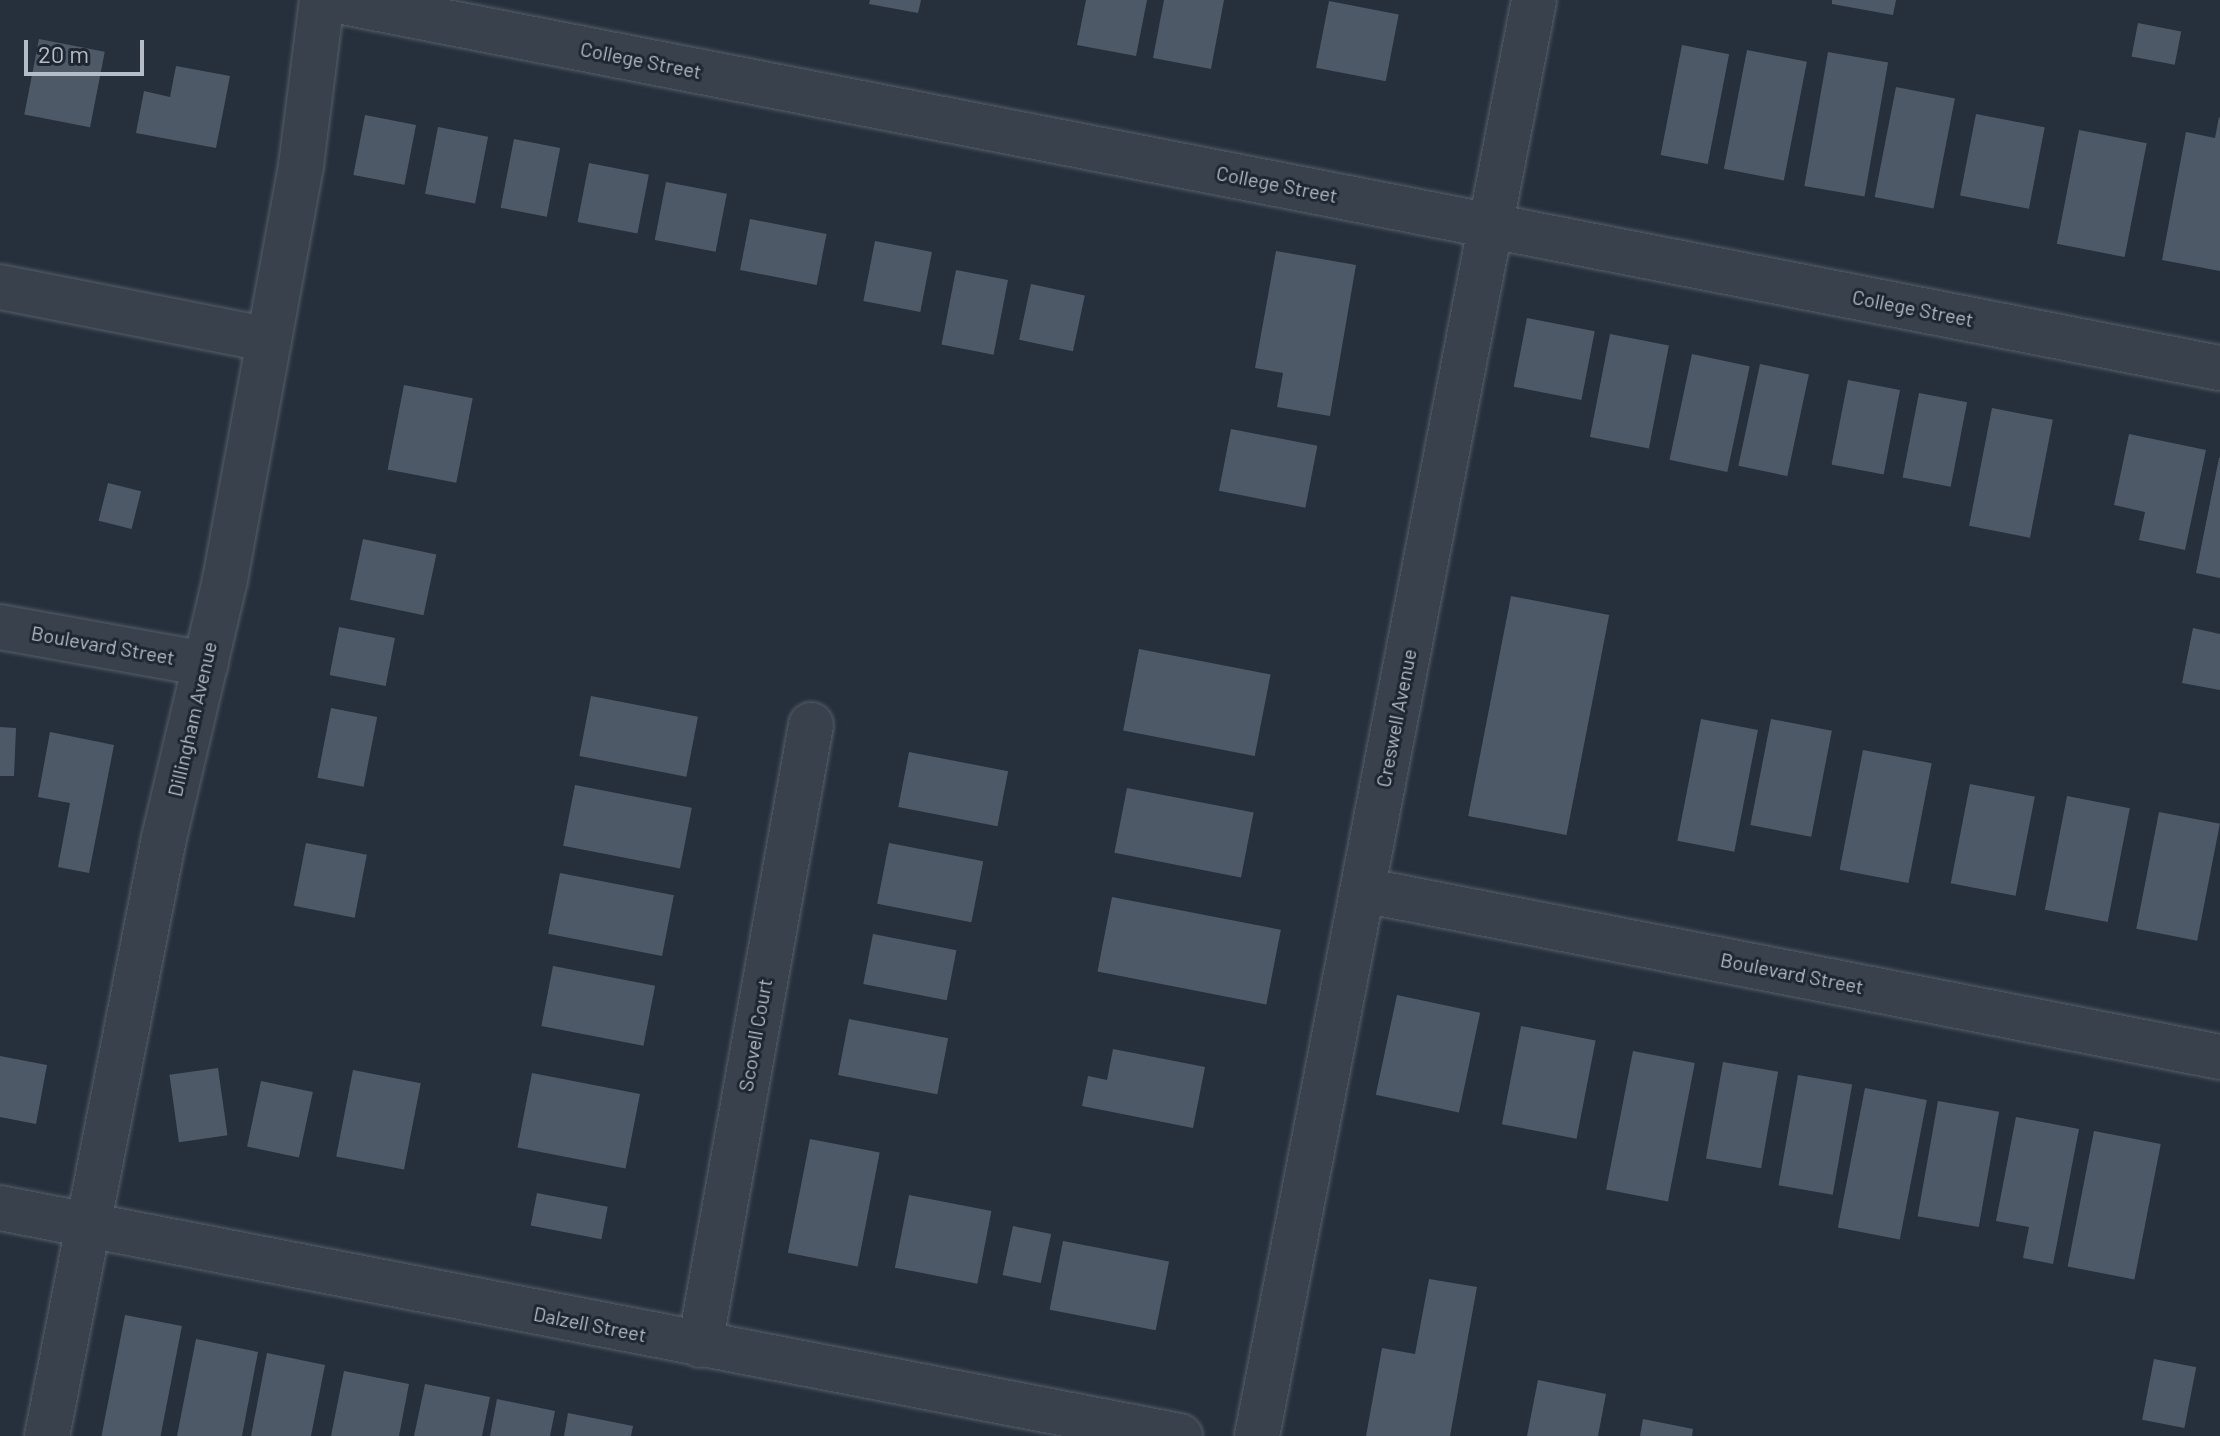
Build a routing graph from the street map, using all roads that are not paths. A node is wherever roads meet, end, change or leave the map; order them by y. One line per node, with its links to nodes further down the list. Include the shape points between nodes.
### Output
1 (322, 0): 6 (street, Dillingham Avenue, via 301,166)
2 (333, 0): 4 (street, College Street)
3 (1534, 0): 4 (street, Creswell Avenue)
4 (1491, 226): 7 (street, College Street); 11 (street, Creswell Avenue)
5 (0, 287): 6 (street)
6 (269, 340): 9 (street, Dillingham Avenue)
7 (2220, 368)
8 (0, 627): 9 (street, Boulevard Street)
9 (206, 664): 14 (street, Dillingham Avenue, via 164,838)
10 (811, 725): 15 (street, Scovell Court)
11 (1363, 890): 12 (street, Boulevard Street); 18 (street, Creswell Avenue)
12 (2220, 1057)
13 (0, 1208): 14 (street, Dalzell Street)
14 (88, 1226): 15 (street, Dalzell Street); 16 (street, Dillingham Avenue)
15 (700, 1345): 17 (street, Dalzell Street)
16 (47, 1436)
17 (1180, 1436)
18 (1257, 1436)

